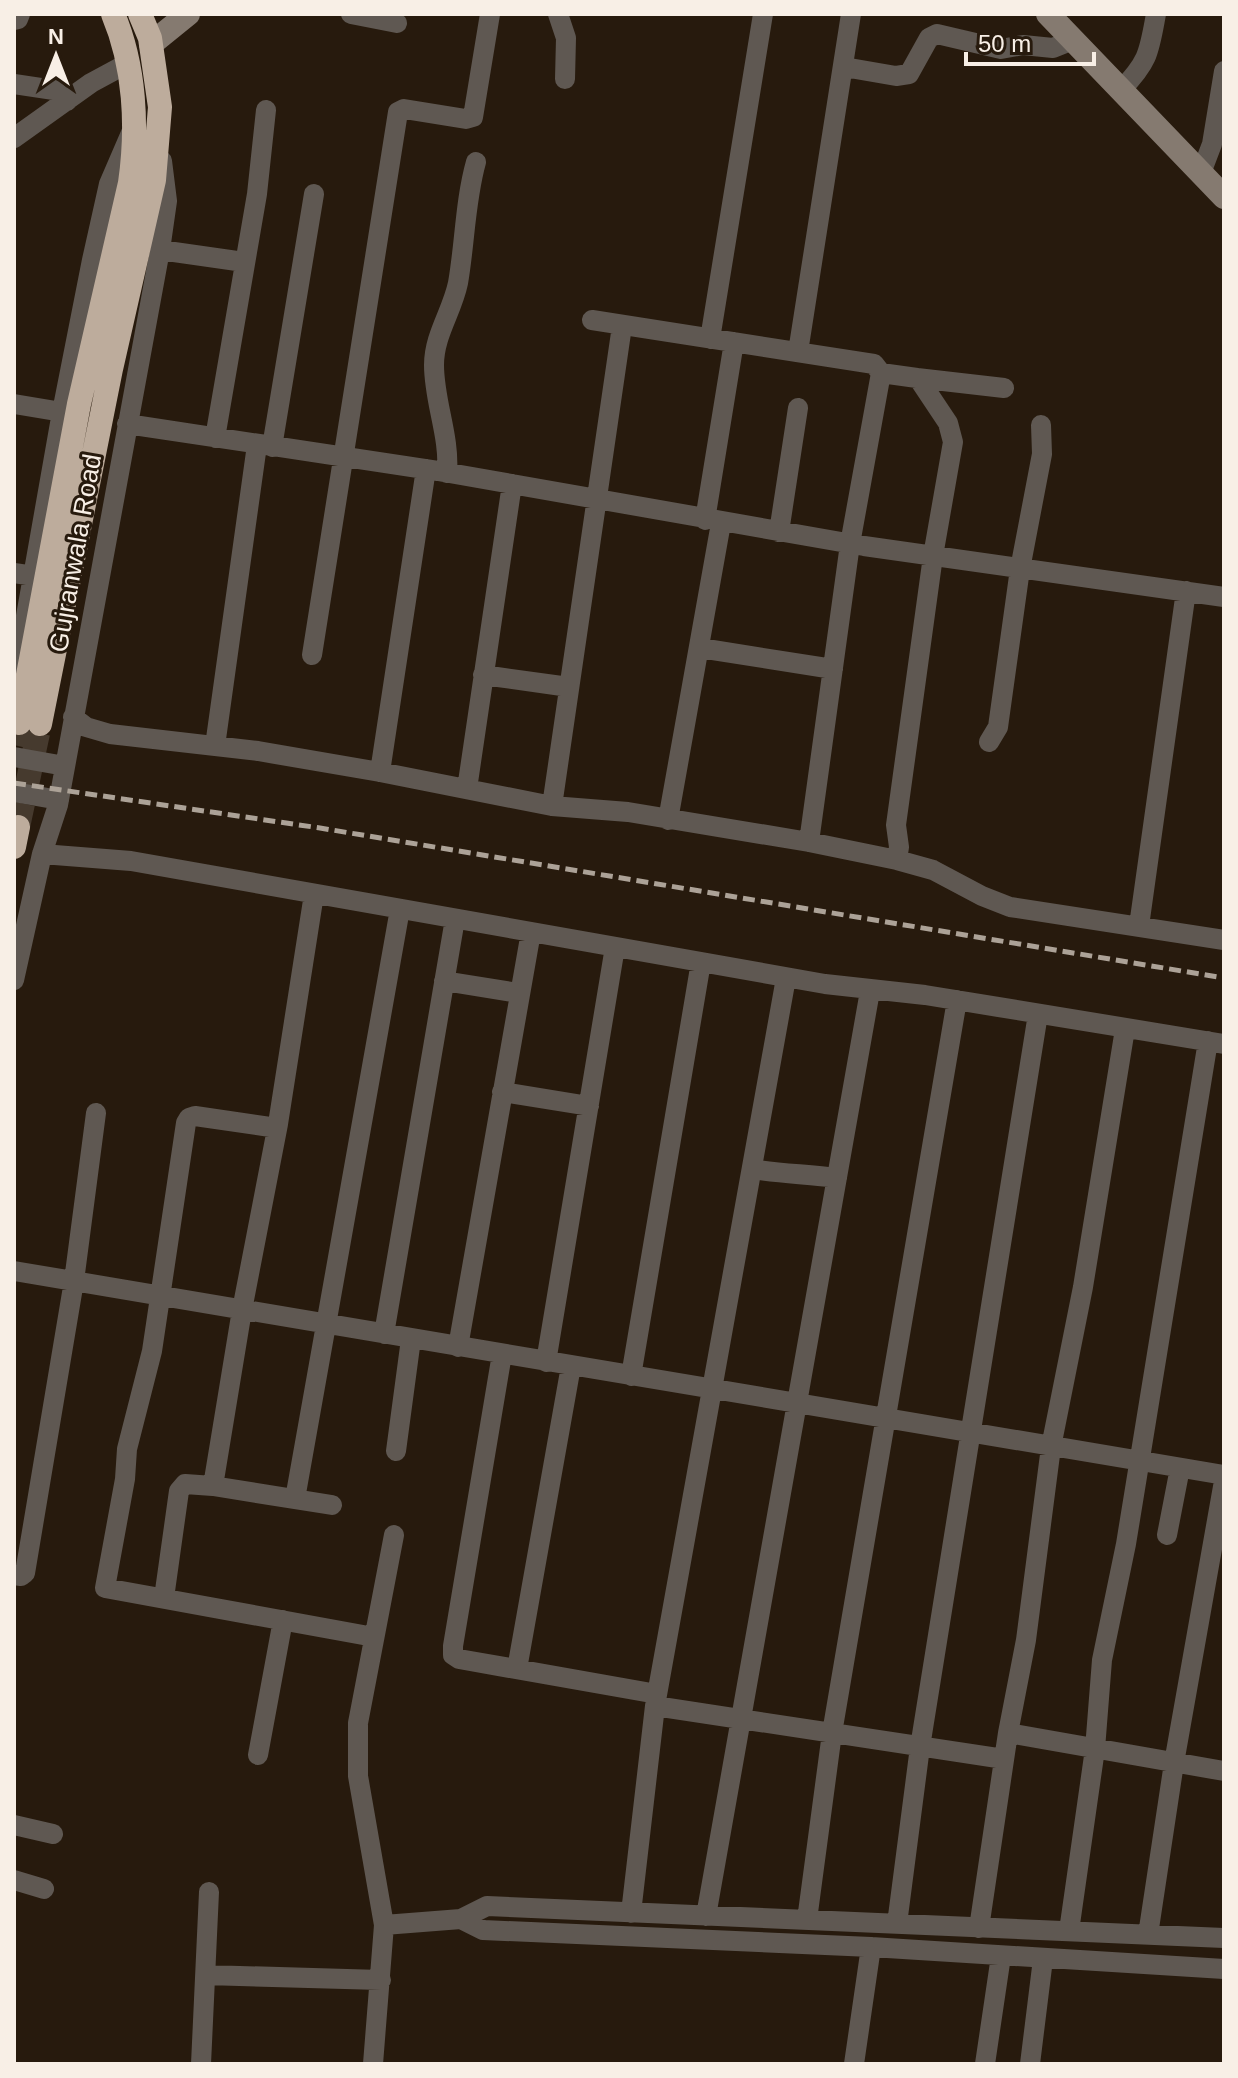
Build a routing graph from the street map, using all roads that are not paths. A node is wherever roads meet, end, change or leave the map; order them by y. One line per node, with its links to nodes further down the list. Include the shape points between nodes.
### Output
1 (20, 14): 12 (street)
2 (113, 14): 16 (highway, Gujranwala Road)
3 (140, 14): 15 (highway, Gujranwala Road)
4 (188, 14): 15 (main road)
5 (351, 14): 13 (street)
6 (490, 14): 48 (street, via 473,117 398,112)
7 (558, 14): 18 (street, via 566,38)
8 (763, 14): 35 (street)
9 (1048, 14): 14 (main road)
10 (1156, 14): 21 (street, via 1149,56)
11 (847, 15): 17 (street)
12 (14, 20)
13 (397, 23)
14 (1073, 40): 17 (street, via 1053,48 1001,49 937,34 929,38 909,74); 21 (main road)
15 (151, 44): 25 (highway, Gujranwala Road)
16 (128, 63): 22 (street); 24 (highway, Gujranwala Road)
17 (844, 67): 37 (street)
18 (565, 79)
19 (1223, 81): 28 (street)
20 (14, 84): 22 (street, via 54,90)
21 (1121, 90): 28 (main road)
22 (67, 101): 26 (street)
23 (266, 110): 32 (street)
24 (135, 125): 25 (highway, Gujranwala Road, via 130,183 79,404 30,724 154,180); 43 (street, Gujranwala Road, via 109,184)
25 (159, 133): 31 (street, Gujranwala Road, via 167,201)
26 (14, 138)
27 (476, 162): 50 (street, via 458,280 434,360 435,393 448,442)
28 (1201, 173): 30 (main road)
29 (314, 194): 47 (street)
30 (1224, 197)
31 (160, 250): 32 (street); 44 (street, Gujranwala Road)
32 (244, 262): 46 (street)
33 (592, 320): 34 (street)
34 (622, 326): 35 (street); 52 (street)
35 (710, 339): 36 (street)
36 (734, 342): 37 (street); 53 (street)
37 (798, 352): 38 (street, via 874,364)
38 (881, 373): 39 (street); 55 (street)
39 (917, 378): 40 (street); 56 (street, via 953,435)
40 (1004, 388)
41 (14, 404): 43 (street)
42 (798, 408): 54 (street)
43 (62, 412): 58 (street, Gujranwala Road)
44 (127, 424): 46 (street); 67 (street, Gujranwala Road)
45 (1041, 425): 57 (street, via 1042,454)
46 (215, 438): 47 (street)
47 (264, 446): 48 (street); 69 (street)
48 (343, 458): 49 (street); 62 (street)
49 (426, 469): 50 (street); 72 (street)
50 (447, 473): 51 (street)
51 (512, 484): 52 (street); 64 (street)
52 (596, 499): 53 (street); 66 (street)
53 (713, 521): 54 (street); 61 (street)
54 (779, 532): 55 (street)
55 (850, 544): 56 (street); 63 (street)
56 (933, 556): 57 (street); 80 (street, via 896,825)
57 (1020, 569): 59 (street); 68 (street, via 998,727)
58 (24, 574): 65 (street, Gujranwala Road)
59 (1186, 591): 60 (street); 84 (street)
60 (1224, 597)
61 (700, 648): 63 (street); 77 (street)
62 (312, 655)
63 (833, 669): 78 (street)
64 (483, 675): 66 (street); 73 (street)
65 (14, 684)
66 (569, 687): 76 (street)
67 (73, 717): 69 (street, via 110,734); 71 (street, Gujranwala Road)
68 (989, 742)
69 (215, 746): 72 (street)
70 (14, 757): 71 (street)
71 (65, 766): 75 (street, Gujranwala Road)
72 (380, 772): 73 (street)
73 (467, 789): 76 (street)
74 (14, 792): 75 (street)
75 (59, 800): 79 (street, Gujranwala Road)
76 (552, 806): 77 (street)
77 (668, 820): 78 (street)
78 (809, 842): 80 (street)
79 (42, 854): 81 (street, via 131,861); 90 (street, Gujranwala Road)
80 (897, 860): 84 (street, via 933,870 1010,907)
81 (314, 894): 82 (street); 101 (street)
82 (400, 909): 83 (street); 108 (street)
83 (455, 919): 85 (street); 91 (street)
84 (1139, 926): 86 (street)
85 (531, 932): 87 (street); 93 (street)
86 (1224, 940)
87 (615, 947): 88 (street); 99 (street)
88 (701, 962): 89 (street); 115 (street)
89 (786, 978): 92 (street); 102 (street)
90 (14, 980)
91 (444, 981): 93 (street); 109 (street)
92 (870, 991): 94 (street); 103 (street)
93 (518, 993): 98 (street)
94 (957, 1000): 95 (street); 118 (street)
95 (1038, 1014): 96 (street); 119 (street)
96 (1125, 1029): 97 (street); 120 (street)
97 (1216, 1043): 122 (street)
98 (502, 1092): 99 (street); 111 (street)
99 (589, 1106): 113 (street)
100 (96, 1113): 105 (street)
101 (277, 1128): 106 (street, via 195,1116 187,1120); 107 (street)
102 (752, 1169): 103 (street); 116 (street)
103 (837, 1178): 117 (street)
104 (14, 1271): 105 (street)
105 (74, 1281): 106 (street); 130 (street, via 25,1573)
106 (159, 1296): 107 (street); 131 (street, via 105,1588)
107 (242, 1310): 108 (street); 125 (street)
108 (327, 1325): 109 (street); 126 (street)
109 (384, 1334): 110 (street)
110 (411, 1339): 111 (street); 121 (street)
111 (458, 1347): 112 (street)
112 (502, 1354): 113 (street); 134 (street, via 453,1651 459,1659)
113 (546, 1362): 114 (street)
114 (571, 1366): 115 (street); 134 (street)
115 (631, 1376): 116 (street)
116 (713, 1390): 117 (street); 135 (street)
117 (798, 1404): 118 (street); 136 (street)
118 (886, 1419): 119 (street); 137 (street)
119 (971, 1434): 120 (street); 139 (street)
120 (1051, 1447): 122 (street); 138 (street, via 1033,1596)
121 (396, 1451)
122 (1138, 1462): 123 (street); 140 (street, via 1102,1660)
123 (1180, 1468): 124 (street); 129 (street)
124 (1224, 1478): 143 (street)
125 (213, 1486): 126 (street); 131 (street, via 181,1488)
126 (295, 1499): 127 (street)
127 (332, 1505)
128 (394, 1535): 133 (street)
129 (1167, 1535)
130 (14, 1575)
131 (164, 1598): 132 (street)
132 (283, 1620): 133 (street); 141 (street)
133 (374, 1637): 155 (street, via 356,1755)
134 (517, 1669): 135 (street)
135 (656, 1700): 136 (street); 150 (street)
136 (740, 1720): 137 (street); 151 (street)
137 (832, 1733): 139 (street); 153 (street)
138 (1008, 1733): 140 (street); 142 (street)
139 (920, 1747): 142 (street); 154 (street)
140 (1095, 1749): 143 (street); 157 (street)
141 (258, 1755)
142 (1004, 1759): 156 (street)
143 (1174, 1763): 144 (street); 158 (street)
144 (1224, 1771)
145 (14, 1825): 146 (street)
146 (53, 1834)
147 (14, 1880): 148 (street)
148 (44, 1889)
149 (209, 1892): 164 (street)
150 (631, 1913): 151 (street); 152 (street, via 487,1906)
151 (706, 1916): 153 (street)
152 (461, 1919): 155 (street); 160 (street, via 483,1930)
153 (807, 1920): 154 (street)
154 (897, 1924): 156 (street)
155 (384, 1925): 165 (street)
156 (979, 1928): 157 (street)
157 (1069, 1931): 158 (street)
158 (1148, 1935): 159 (street)
159 (1224, 1938)
160 (871, 1947): 161 (street); 168 (street)
161 (1001, 1956): 162 (street); 169 (street)
162 (1043, 1959): 163 (street); 170 (street)
163 (1224, 1969)
164 (206, 1975): 165 (street); 166 (street)
165 (381, 1980): 167 (street)
166 (201, 2064)
167 (373, 2064)
168 (854, 2064)
169 (985, 2064)
170 (1030, 2064)

